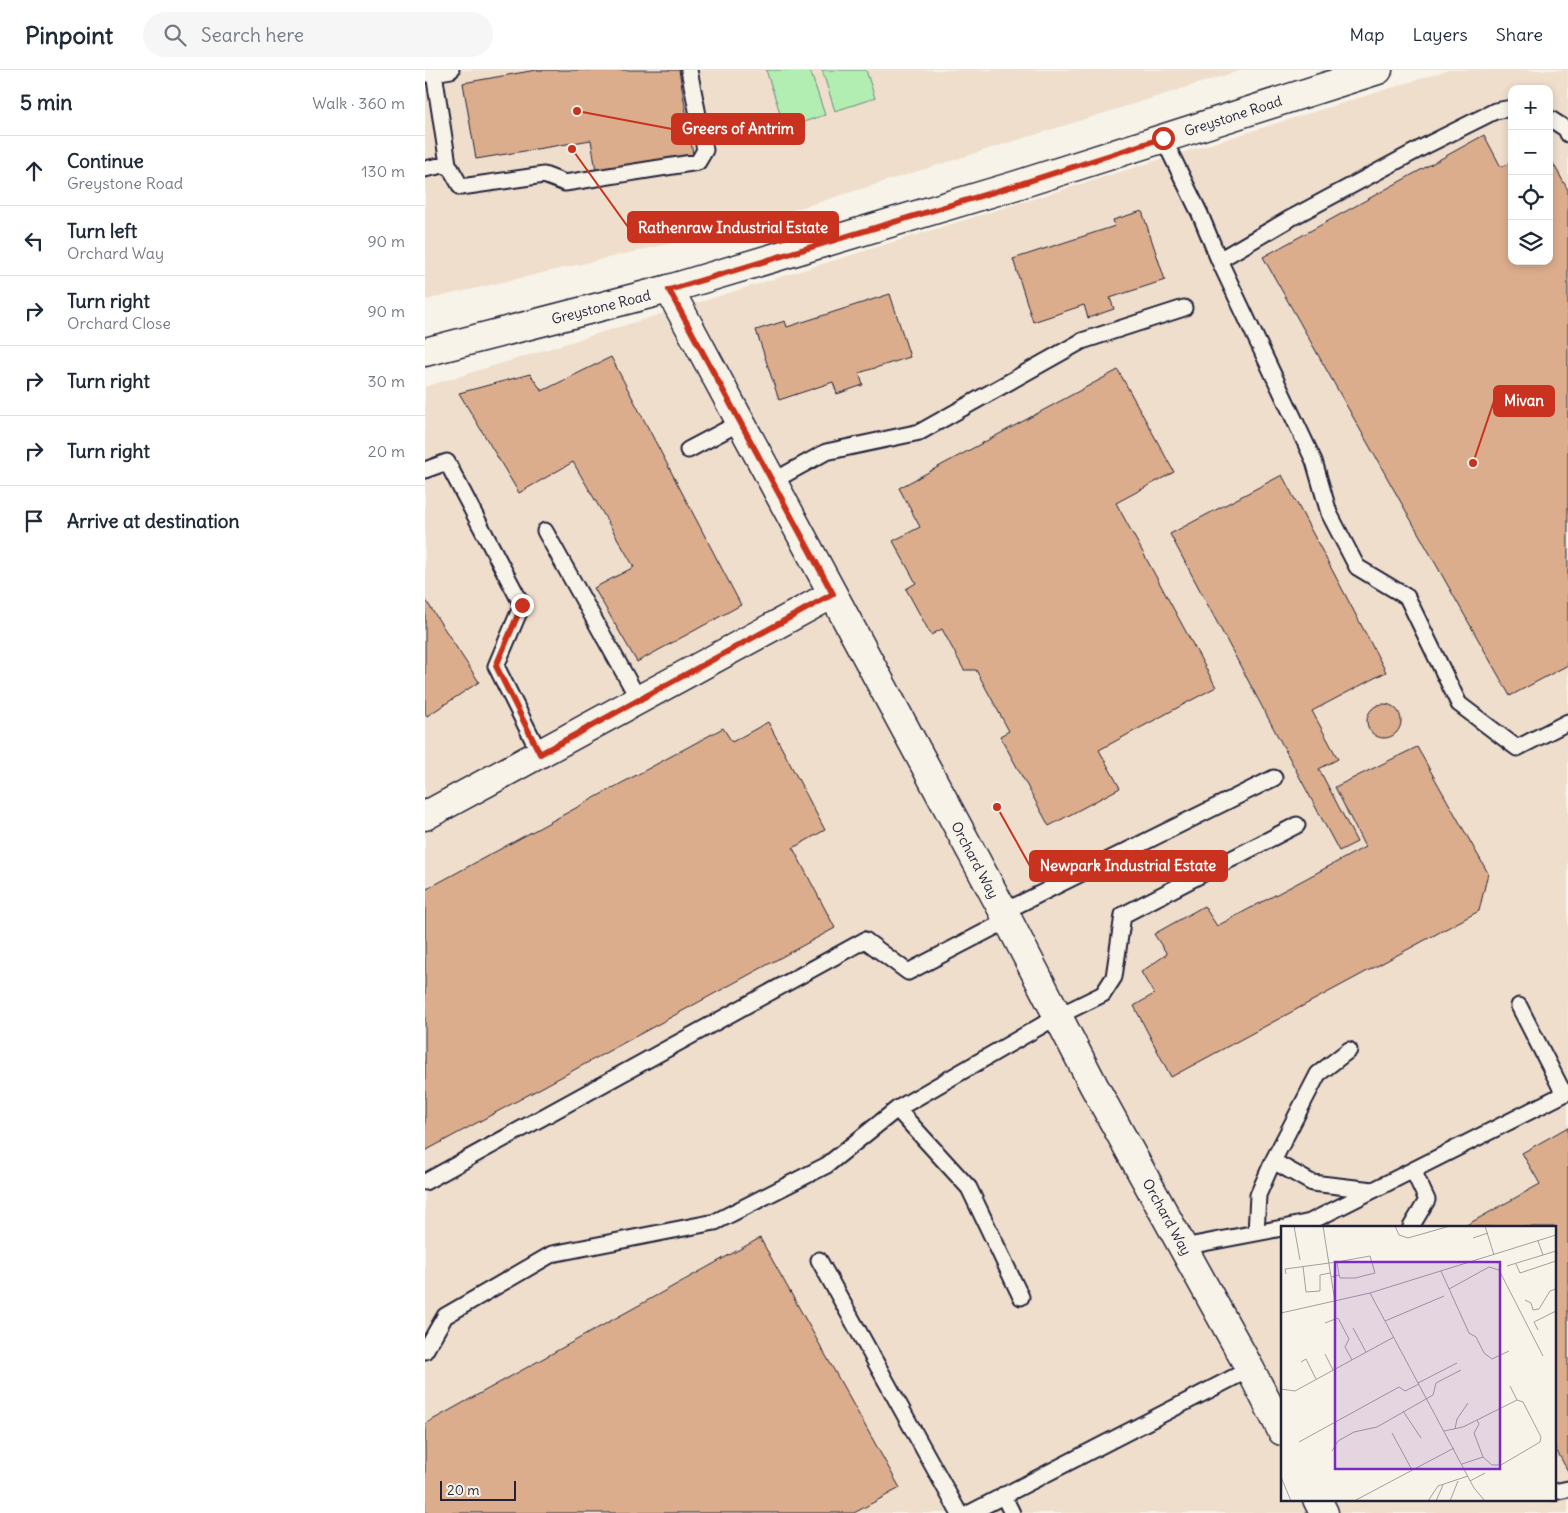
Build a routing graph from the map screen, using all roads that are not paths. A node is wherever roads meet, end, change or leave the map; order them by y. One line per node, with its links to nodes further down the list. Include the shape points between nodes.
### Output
1 (451, 70): 4 (lane)
2 (689, 70): 9 (lane, via 705,150 698,162 565,183 544,174 461,187)
3 (1378, 70): 8 (street, Greystone Road)
4 (430, 74): 9 (lane)
5 (1508, 109): 11 (lane, via 1495,111 1429,144)
6 (1553, 121): 7 (lane)
7 (1568, 134)
8 (1163, 138): 11 (lane); 12 (street, Greystone Road)
9 (448, 164): 10 (lane)
10 (425, 169)
11 (1219, 260): 22 (lane, via 1314,461 1329,513 1357,568 1407,597 1459,704 1517,748)
12 (669, 290): 14 (street, Greystone Road); 15 (street, Orchard Way)
13 (1183, 308): 18 (lane, via 1082,341 920,432 826,452)
14 (425, 352)
15 (741, 422): 16 (lane); 18 (street, Orchard Way)
16 (688, 450)
17 (425, 470): 23 (lane, via 447,462 522,605 496,666)
18 (773, 481): 20 (street, Orchard Way)
19 (545, 531): 21 (lane)
20 (833, 594): 21 (street); 27 (street, Orchard Way)
21 (639, 700): 23 (street)
22 (1568, 722)
23 (540, 754): 25 (street)
24 (1274, 778): 27 (lane)
25 (425, 816)
26 (1297, 825): 29 (lane, via 1123,915 1115,977 1103,994)
27 (1005, 916): 29 (street, Orchard Way); 35 (lane, via 908,972 865,940)
28 (1519, 1006): 31 (lane)
29 (1057, 1016): 32 (lane); 41 (street, Orchard Way)
30 (1349, 1050): 33 (lane, via 1318,1074)
31 (1566, 1093): 34 (lane)
32 (897, 1109): 43 (lane, via 969,1188); 44 (lane, via 827,1165 715,1222 553,1254 445,1316)
33 (1273, 1161): 36 (lane, via 1312,1183); 40 (lane, via 1258,1195)
34 (1413, 1170): 36 (lane); 38 (lane, via 1427,1200)
35 (425, 1182)
36 (1373, 1190): 37 (lane, via 1311,1222)
37 (1293, 1226)
38 (1412, 1226)
39 (1281, 1228): 40 (lane)
40 (1257, 1233): 41 (lane)
41 (1183, 1247): 45 (street, Orchard Way)
42 (819, 1260): 51 (lane)
43 (1021, 1297)
44 (425, 1351)
45 (1250, 1369): 46 (street, Orchard Way); 49 (lane)
46 (1281, 1429)
47 (1568, 1488): 48 (lane)
48 (1555, 1492)
49 (1003, 1495): 52 (lane); 53 (lane)
50 (1318, 1500): 54 (street)
51 (959, 1513)
52 (969, 1513)
53 (1012, 1513)
54 (1324, 1513)

